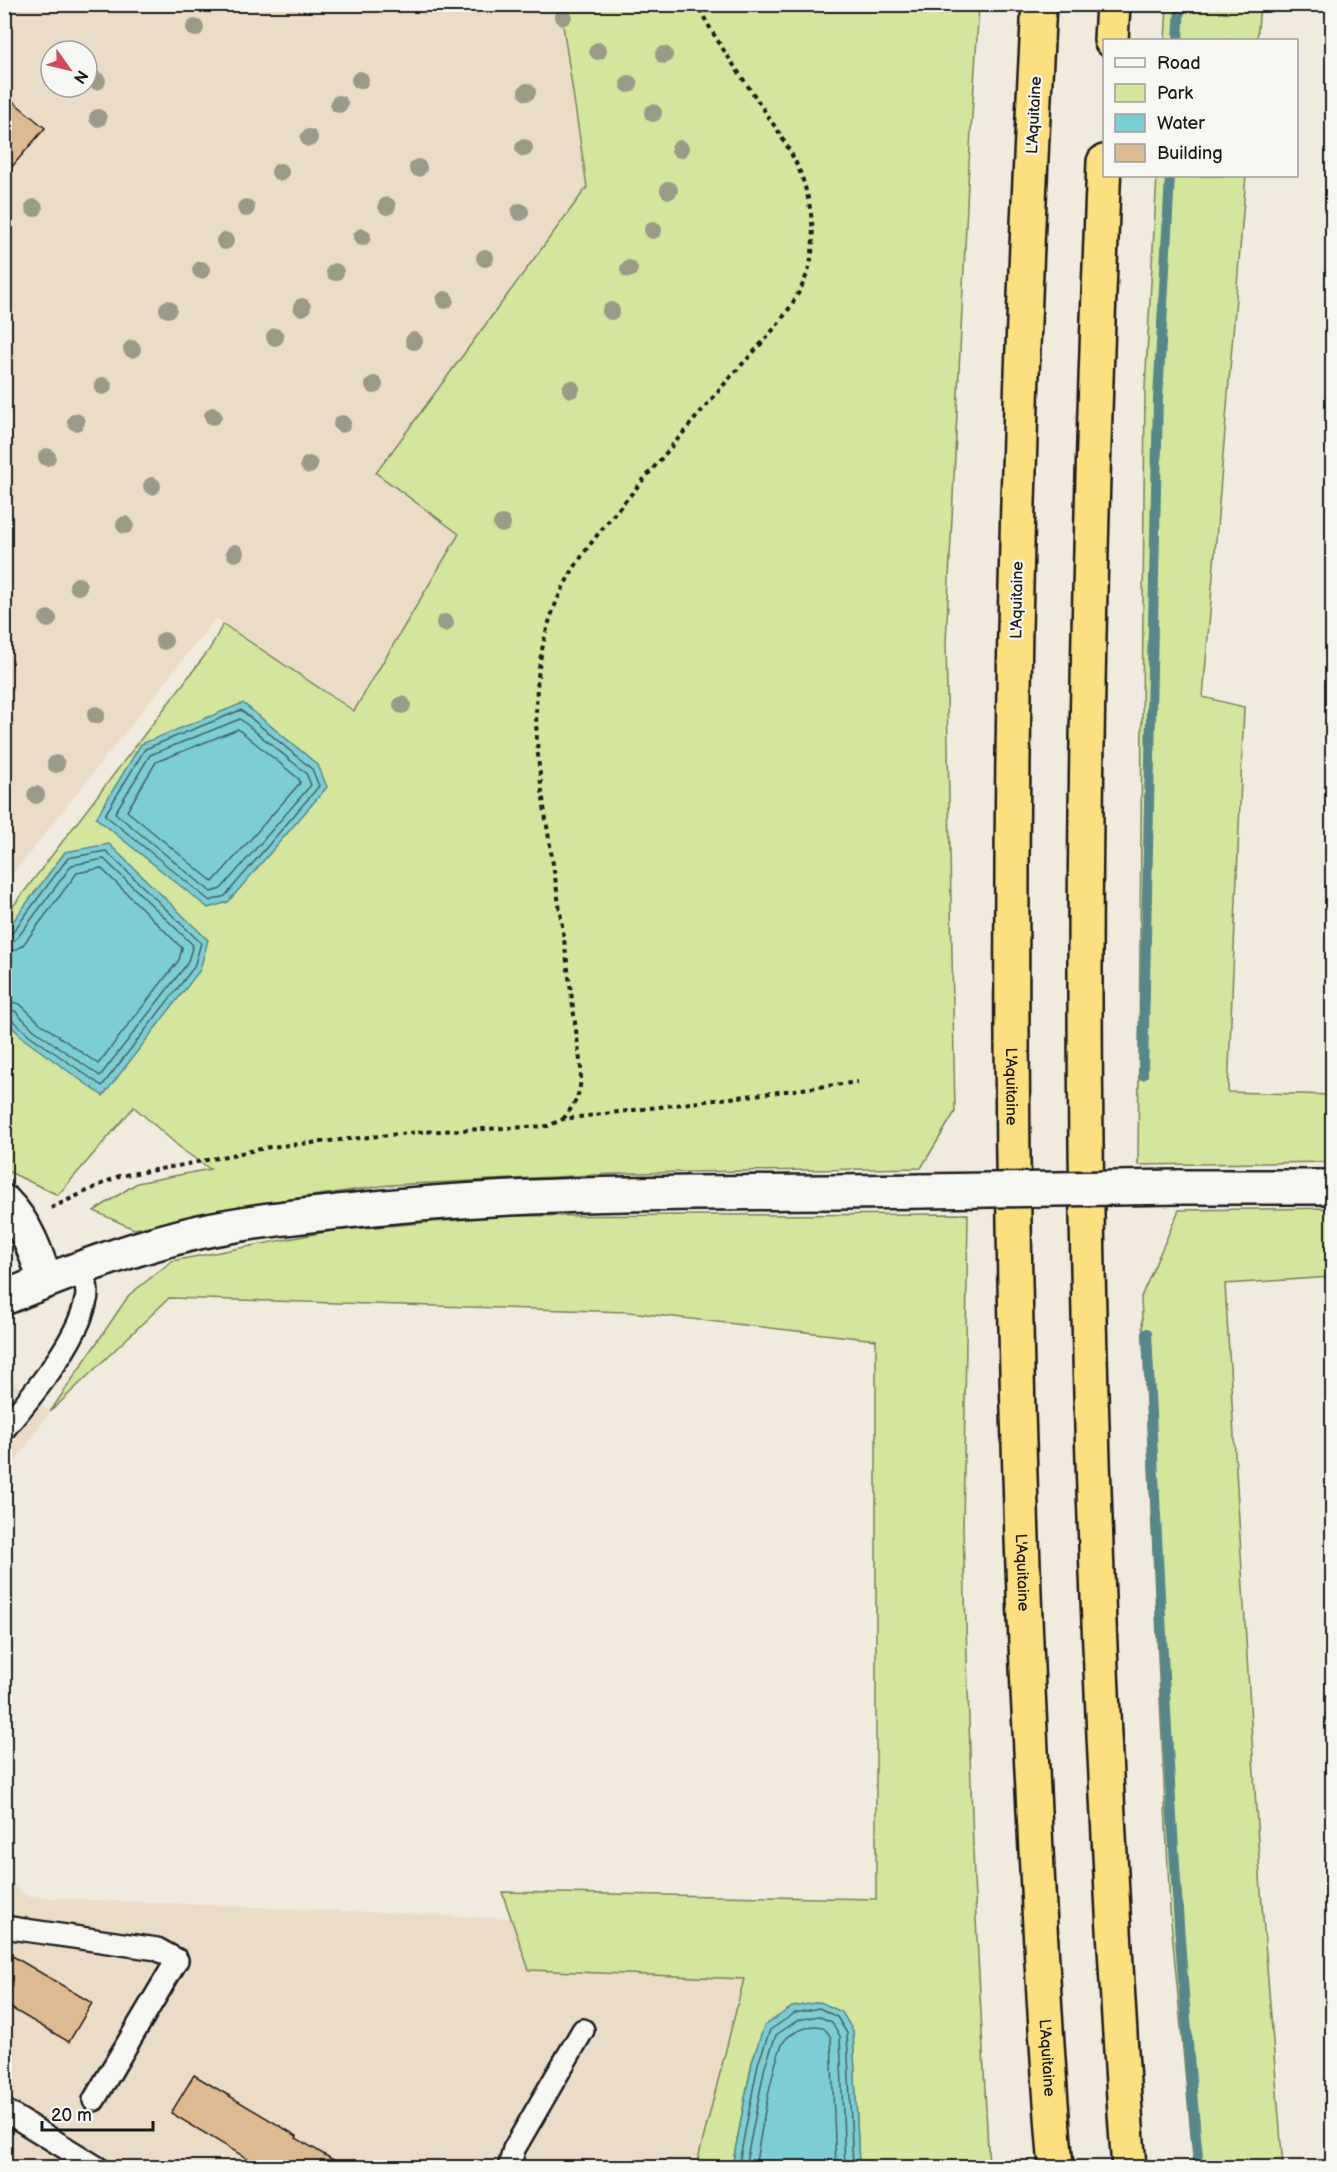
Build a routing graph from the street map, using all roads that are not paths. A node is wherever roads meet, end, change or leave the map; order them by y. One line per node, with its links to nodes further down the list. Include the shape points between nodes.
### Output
1 (1039, 4): 13 (highway, L'Aquitaine, via 1021,410 1011,981 1022,1542)
2 (1113, 4): 3 (highway)
3 (1111, 39)
4 (1103, 177): 21 (highway, via 1087,697 1088,1232 1095,1550)
5 (1332, 1187): 7 (street, bridge, via 534,1197 415,1203 199,1232)
6 (13, 1212): 8 (street, via 36,1251)
7 (83, 1268): 8 (street); 10 (lane, via 87,1298 77,1327 36,1392)
8 (45, 1281): 9 (street)
9 (4, 1298)
10 (4, 1429)
11 (4, 1927): 14 (lane, via 157,1949 177,1960)
12 (583, 2030): 18 (lane, via 514,2149)
13 (1047, 2050): 19 (highway); 20 (highway, L'Aquitaine)
14 (93, 2100)
15 (4, 2110): 16 (lane)
16 (69, 2160): 17 (lane)
17 (98, 2168)
18 (509, 2168)
19 (1032, 2168)
20 (1056, 2168)
21 (1129, 2168)

